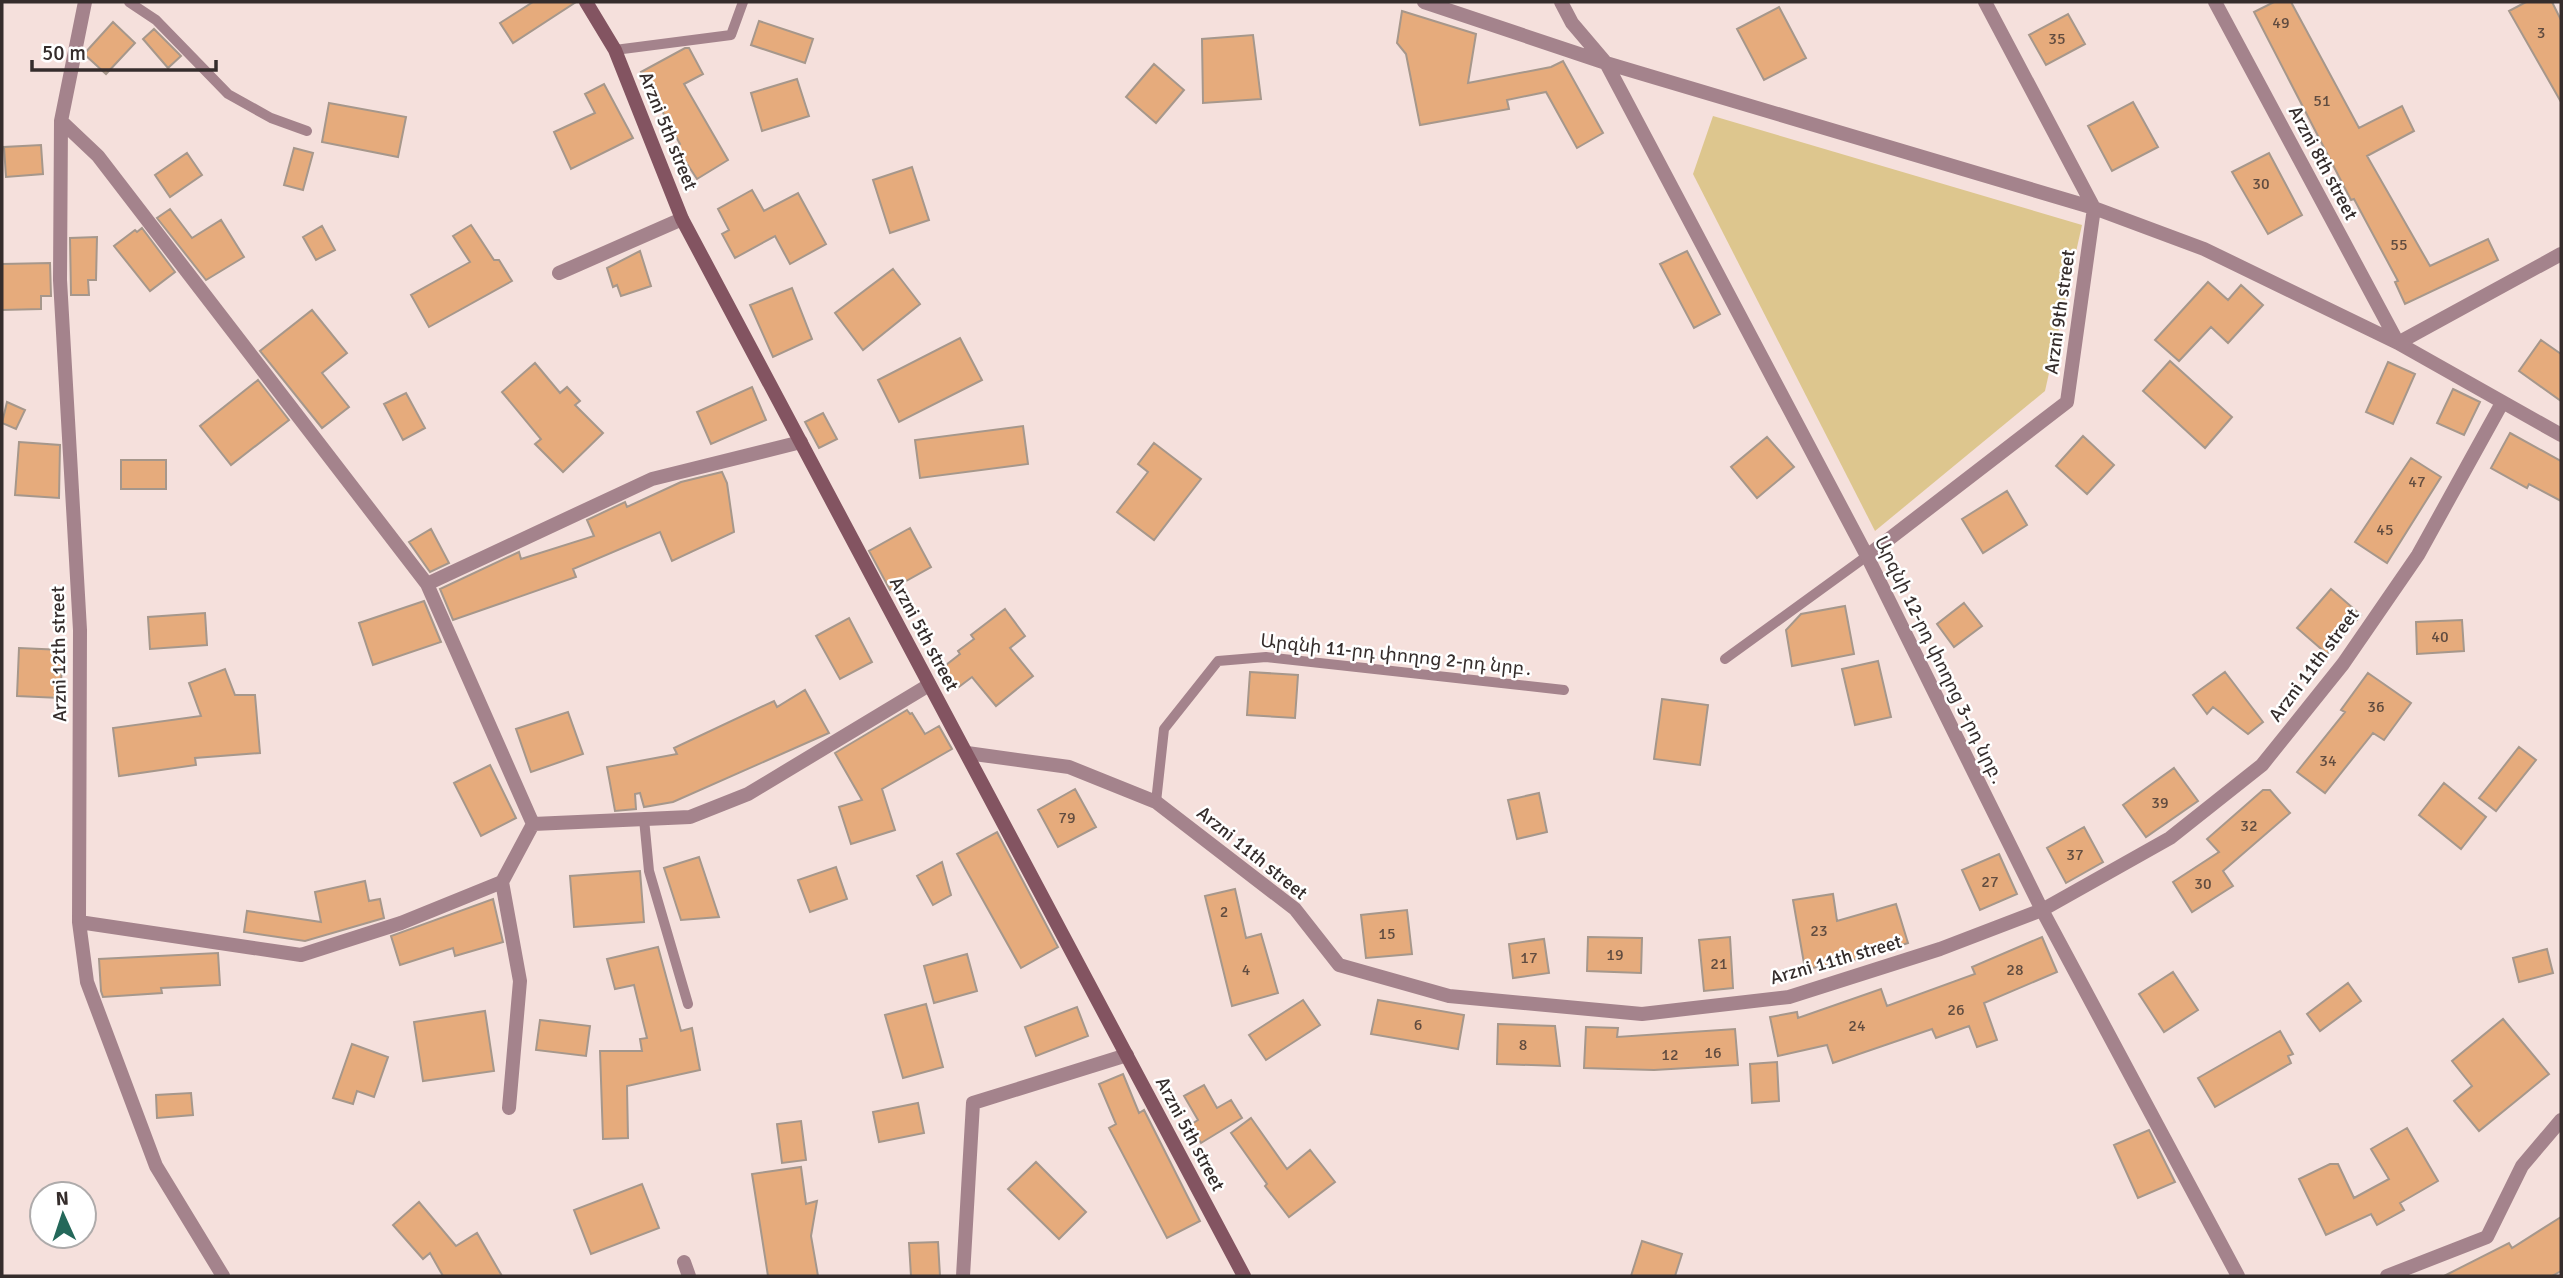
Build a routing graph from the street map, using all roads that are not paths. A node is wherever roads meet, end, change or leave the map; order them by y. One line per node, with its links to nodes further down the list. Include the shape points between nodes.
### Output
1 (85, 2): 11 (street, Arzni 12th street)
2 (129, 2): 12 (lane, via 156,20 228,94)
3 (586, 2): 9 (street, Arzni 5th street)
4 (743, 2): 9 (lane, via 731,35)
5 (1424, 2): 10 (street)
6 (1561, 2): 10 (street, Արզնի 12-րդ փողոց 3-րդ նրբ․, via 1572,23)
7 (1984, 2): 13 (street)
8 (2215, 2): 17 (street, Arzni 8th street)
9 (615, 50): 14 (street, Arzni 5th street)
10 (1606, 63): 13 (street); 21 (street, Արզնի 12-րդ փողոց 3-րդ նրբ․)
11 (61, 121): 22 (street, via 99,156); 32 (street, Arzni 12th street, via 60,280 80,630)
12 (307, 131)
13 (2094, 208): 17 (street, via 2204,249); 21 (street, Arzni 9th street, via 2067,402)
14 (682, 219): 16 (street); 20 (street, Arzni 5th street)
15 (2561, 254): 17 (street)
16 (559, 273)
17 (2398, 343): 18 (street)
18 (2502, 403): 19 (street); 31 (street, Arzni 11th street, via 2418,555 2343,664 2262,765 2170,838)
19 (2561, 435)
20 (801, 442): 22 (street, via 653,479); 24 (street, Arzni 5th street)
21 (1867, 556): 23 (lane); 31 (street, Արզնի 12-րդ փողոց 3-րդ նրբ․)
22 (428, 584): 29 (street)
23 (1724, 659)
24 (929, 685): 26 (street, Arzni 5th street); 28 (street, via 748,794 690,817)
25 (1564, 690): 27 (lane, Արզնի 11-րդ փողոց 2-րդ նրբ․, via 1266,657 1218,662 1164,729)
26 (967, 753): 27 (street, Arzni 11th street, via 1069,767); 34 (street, Arzni 5th street)
27 (1156, 802): 31 (street, Arzni 11th street, via 1295,909 1339,965 1449,996 1642,1014 1789,997 1940,949)
28 (644, 819): 29 (street); 33 (lane, via 649,871)
29 (533, 824): 30 (street)
30 (502, 882): 32 (street, via 401,923 300,955); 35 (street, via 520,981)
31 (2042, 910): 42 (street, Արզնի 12-րդ փողոց 3-րդ նրբ․)
32 (79, 922): 38 (street, Arzni 12th street, via 87,982 156,1166)
33 (688, 1004)
34 (1127, 1055): 40 (street, via 973,1103); 41 (street, Arzni 5th street)
35 (509, 1108)
36 (2561, 1120): 43 (street, via 2522,1166 2487,1237)
37 (684, 1262): 39 (street)
38 (223, 1276)
39 (689, 1276)
40 (963, 1276)
41 (1244, 1276)
42 (2238, 1276)
43 (2388, 1276)

